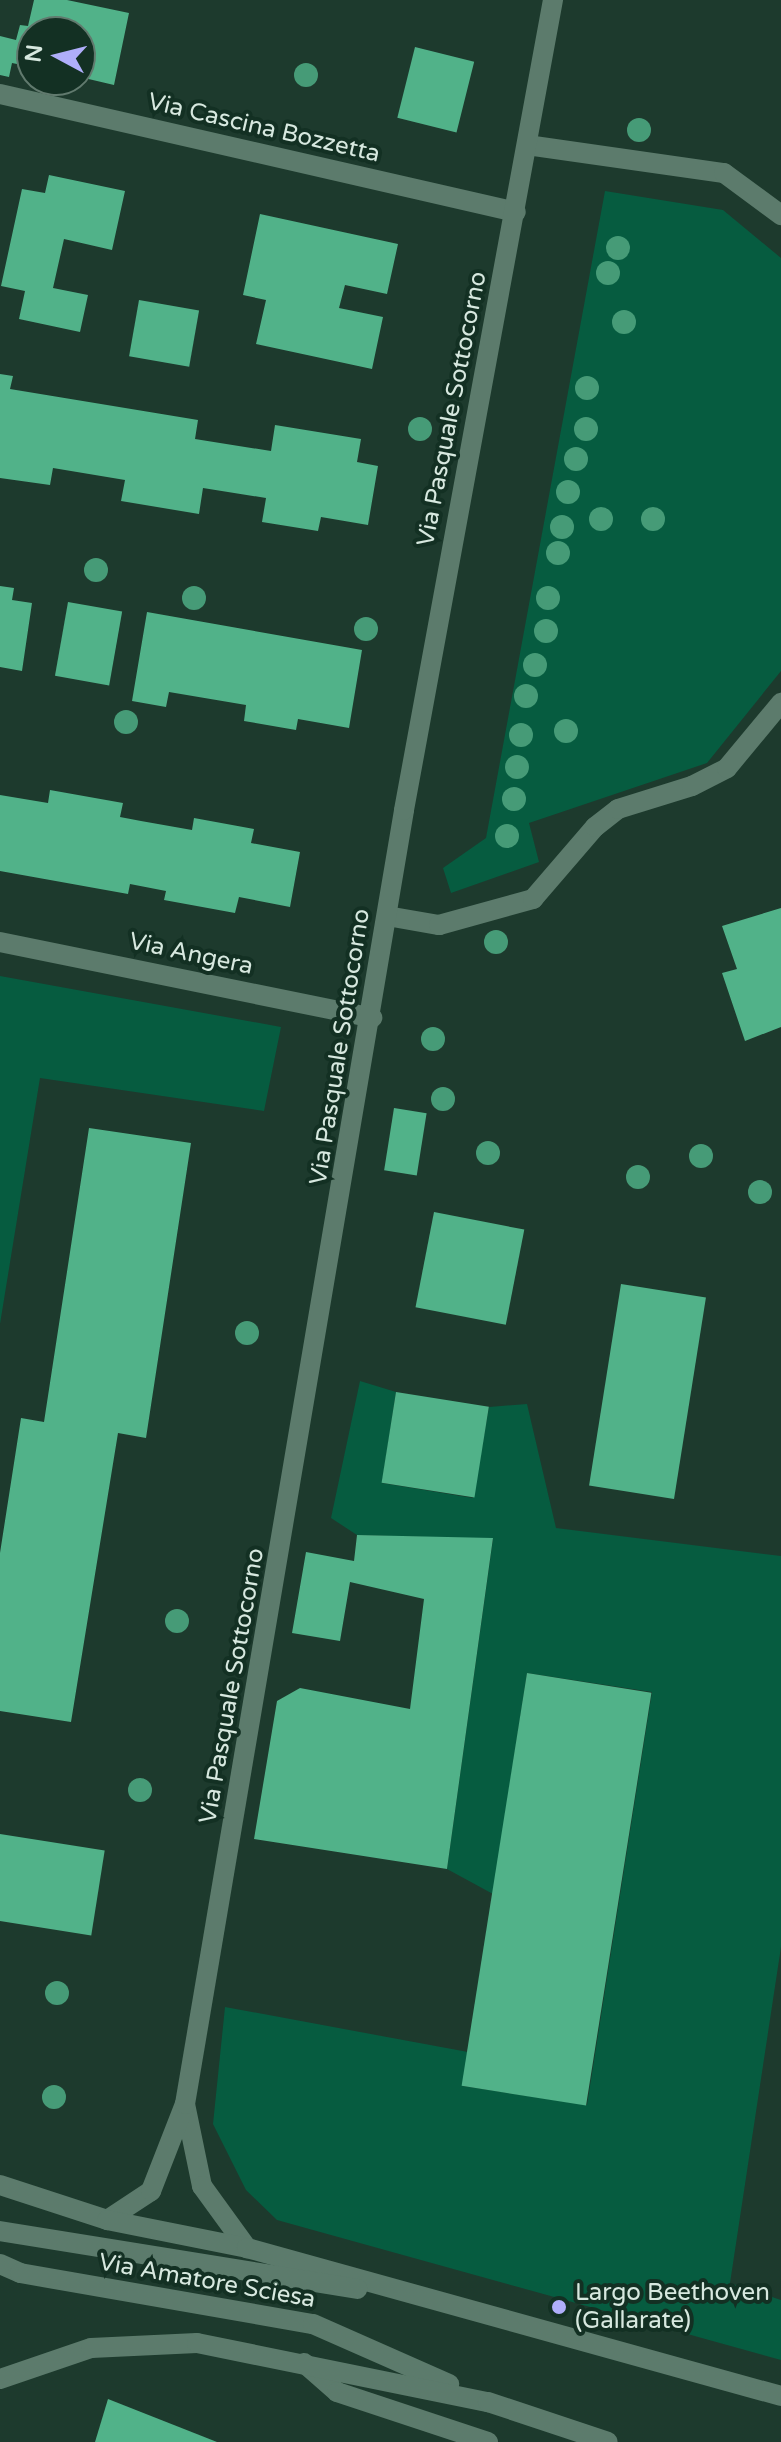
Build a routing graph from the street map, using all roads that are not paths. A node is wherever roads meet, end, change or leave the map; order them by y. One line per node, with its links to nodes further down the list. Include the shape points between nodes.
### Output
1 (553, 0): 3 (street, Via Pasquale Sottocorno)
2 (0, 94): 4 (street, Via Cascina Bozzetta)
3 (527, 145): 4 (street, Via Pasquale Sottocorno); 5 (street, via 724,173)
4 (516, 212): 7 (street, Via Pasquale Sottocorno)
5 (781, 215)
6 (781, 703): 7 (street, via 727,768 606,818 533,899 439,925)
7 (387, 916): 9 (street, Via Pasquale Sottocorno)
8 (0, 942): 9 (street, Via Angera)
9 (372, 1018): 10 (street, Via Pasquale Sottocorno)
10 (185, 2104): 12 (street, Via Pasquale Sottocorno, via 151,2191); 14 (street, Via Pasquale Sottocorno, via 202,2186)
11 (0, 2185): 12 (street, Via Amatore Sciesa)
12 (107, 2220): 14 (street, Via Amatore Sciesa)
13 (0, 2231): 16 (street, Via Amatore Sciesa)
14 (247, 2248): 16 (street, Via Amatore Sciesa)
15 (0, 2264): 20 (street, Via Amatore Sciesa, via 20,2273 313,2324)
16 (467, 2306): 19 (street, Via Amatore Sciesa)
17 (304, 2363): 18 (street, Via Amatore Sciesa, via 197,2343 91,2348); 20 (street, Via Amatore Sciesa); 21 (street, via 337,2392)
18 (0, 2379)
19 (781, 2396)
20 (488, 2402): 22 (street, Via Amatore Sciesa)
21 (488, 2442)
22 (608, 2442)

